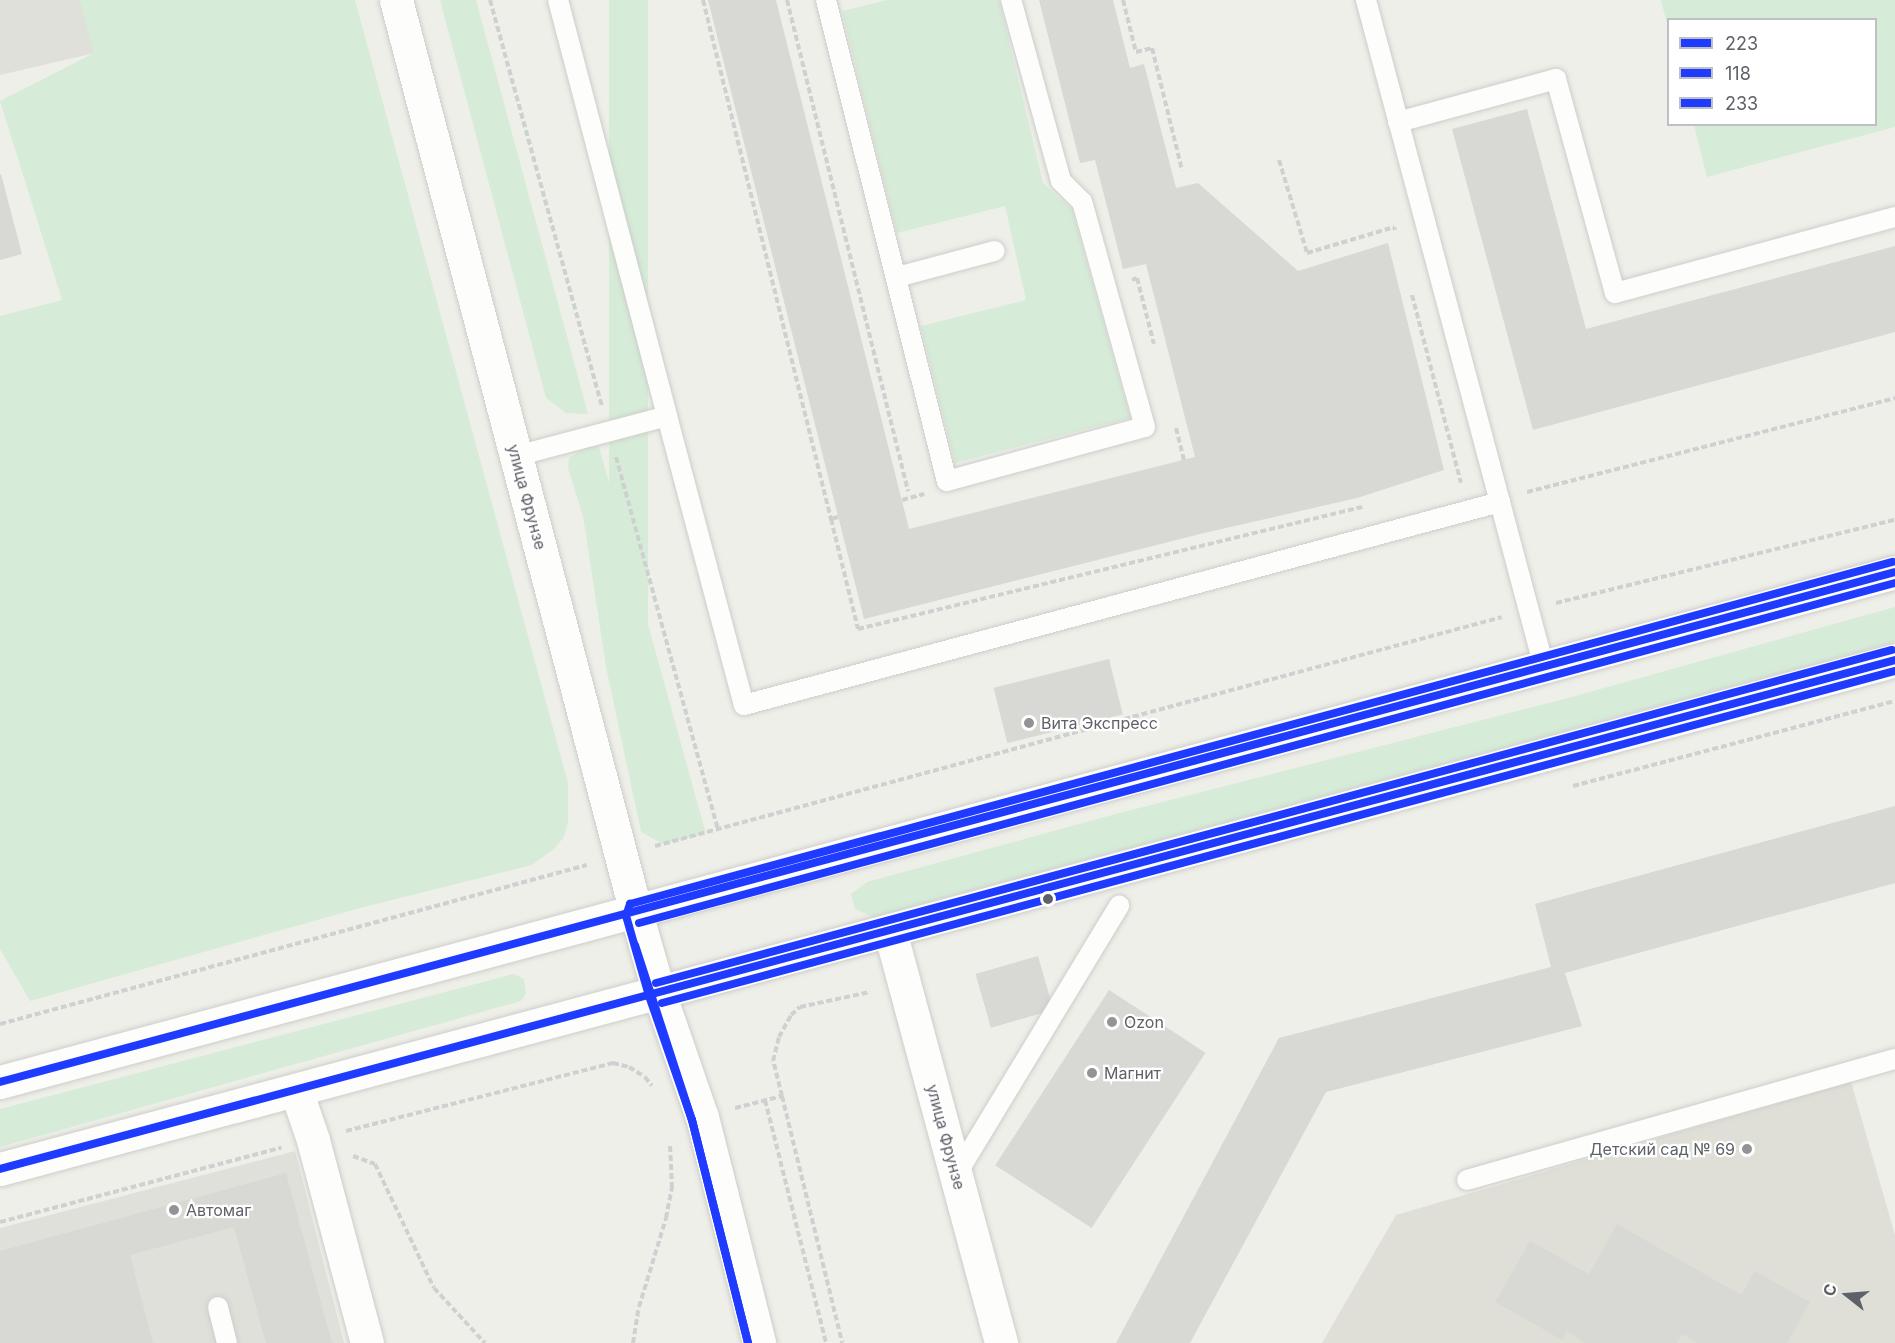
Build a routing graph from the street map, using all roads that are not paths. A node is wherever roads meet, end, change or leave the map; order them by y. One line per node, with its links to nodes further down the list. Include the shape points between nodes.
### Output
1 (396, 0): 11 (main road, улица Фрунзе)
2 (558, 0): 10 (lane)
3 (1011, 0): 9 (lane, via 1061,181 1082,202 1145,427 947,481)
4 (1366, 0): 6 (lane)
5 (831, 1): 9 (lane)
6 (1398, 122): 7 (lane, via 1556,79 1615,294); 12 (lane)
7 (1895, 217)
8 (995, 251): 9 (lane)
9 (897, 277)
10 (667, 416): 11 (lane); 12 (lane, via 744,705)
11 (516, 456): 17 (main road, улица Фрунзе)
12 (1499, 501): 15 (lane)
13 (1895, 572): 15 (main road)
14 (1895, 660): 18 (main road)
15 (1544, 667): 17 (main road)
16 (1119, 906): 24 (lane)
17 (636, 913): 19 (main road, улица Фрунзе); 21 (main road)
18 (890, 931): 19 (main road); 24 (main road, улица Фрунзе)
19 (659, 993): 22 (main road); 29 (main road, улица Фрунзе, via 702,1117)
20 (1895, 1059): 25 (lane)
21 (0, 1082)
22 (296, 1090): 23 (main road); 28 (main road)
23 (0, 1169)
24 (956, 1175): 30 (main road, улица Фрунзе)
25 (1467, 1180)
26 (218, 1307): 27 (lane)
27 (227, 1343)
28 (367, 1343)
29 (759, 1343)
30 (1001, 1343)

